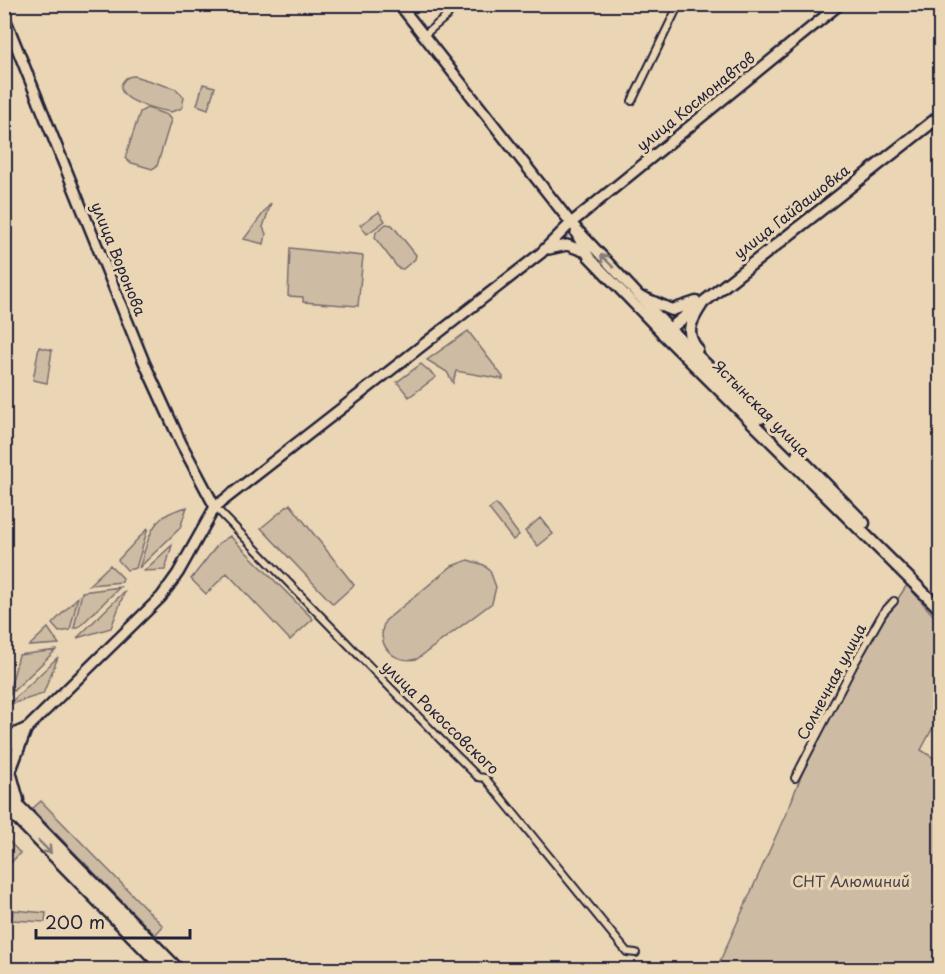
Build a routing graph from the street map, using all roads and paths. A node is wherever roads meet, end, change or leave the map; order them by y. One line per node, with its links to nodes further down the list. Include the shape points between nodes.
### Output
1 (399, 4): 6 (main road, Ястынская улица)
2 (444, 4): 6 (street, via 447,16)
3 (679, 4): 7 (street)
4 (840, 4): 9 (main road, улица Космонавтов)
5 (4, 16): 16 (main road, улица Воронова, via 144,362)
6 (424, 35): 9 (main road, Ястынская улица)
7 (632, 101)
8 (940, 116): 12 (main road, улица Гайдашовка)
9 (571, 223): 10 (main road, Ястынская улица); 11 (main road); 13 (main road, Ястынская улица, one-way to 9)
10 (586, 252): 11 (main road, via 562,245); 14 (main road, Ястынская улица)
11 (541, 253): 16 (main road)
12 (708, 297): 13 (main road, via 672,310); 14 (main road, улица Гайдашовка); 15 (main road, via 688,330)
13 (644, 298): 14 (main road, Ястынская улица)
14 (666, 331): 15 (main road, Ястынская улица); 19 (main road, Ястынская улица)
15 (711, 368): 17 (main road, Ястынская улица)
16 (215, 507): 20 (main road, via 161,597); 27 (street, улица Рокоссовского, via 441,740 478,777 485,778 627,952)
17 (940, 600)
18 (894, 601): 23 (street, Солнечная улица, via 853,666)
19 (940, 609)
20 (26, 729): 21 (main road); 22 (main road); 26 (main road, via 10,771 13,790)
21 (4, 739)
22 (4, 751)
23 (795, 778)
24 (4, 790): 26 (main road)
25 (4, 805): 28 (main road, one-way to 28)
26 (27, 813): 29 (main road)
27 (636, 953)
28 (165, 969)
29 (178, 969)

